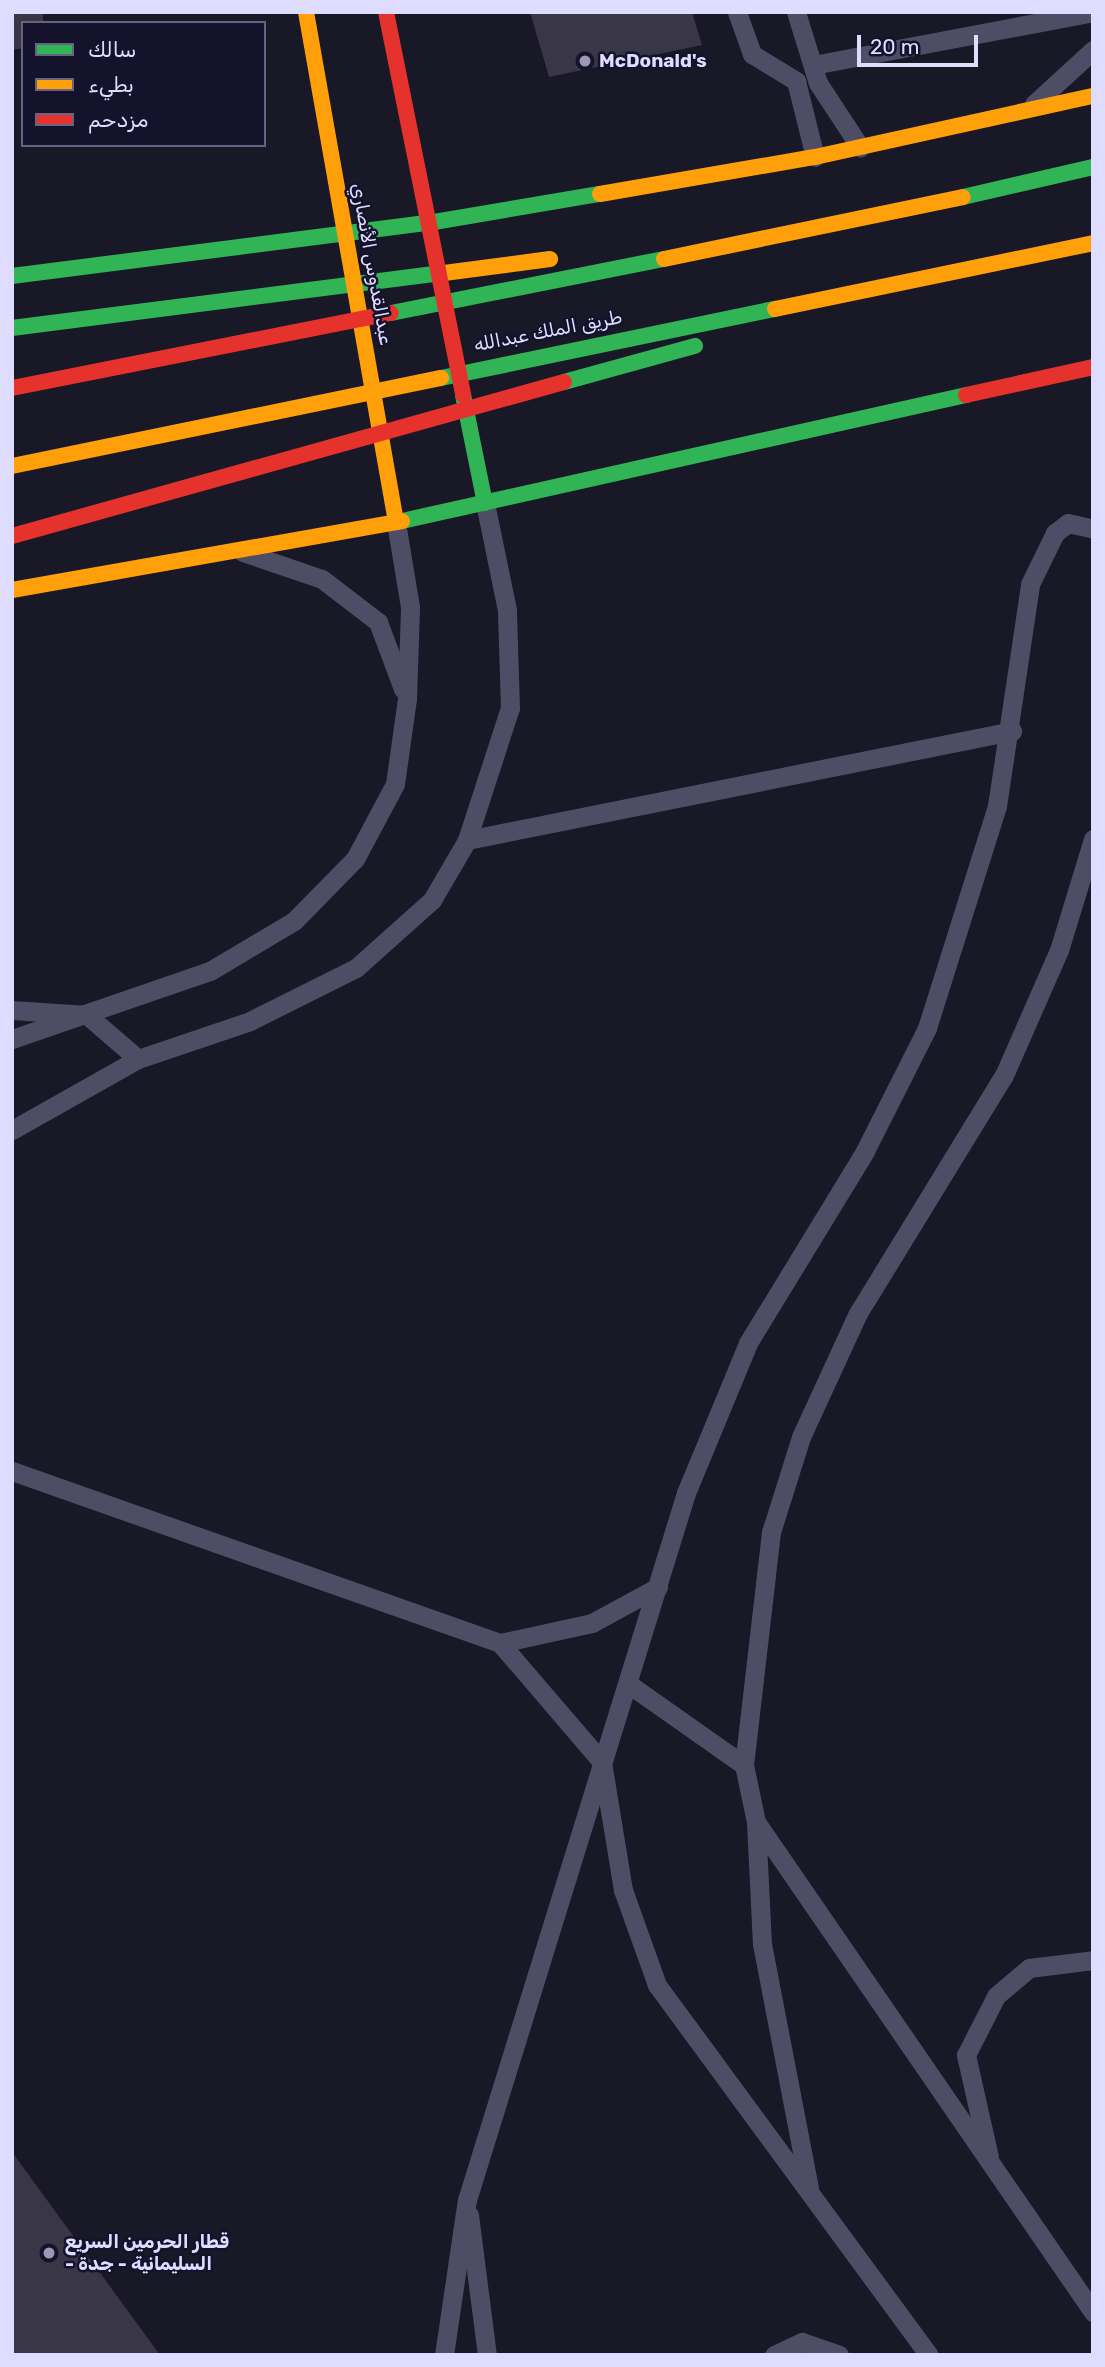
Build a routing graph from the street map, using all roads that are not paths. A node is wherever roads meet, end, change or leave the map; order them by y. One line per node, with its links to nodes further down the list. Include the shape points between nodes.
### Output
1 (306, 12): 15 (main road, عبدالقدوس الأنصاري)
2 (386, 12): 13 (main road)
3 (737, 12): 11 (lane, via 752,54 796,81)
4 (796, 12): 7 (lane)
5 (1093, 12): 7 (lane)
6 (1093, 50): 9 (lane)
7 (813, 65): 10 (lane)
8 (1093, 96): 9 (main road)
9 (1028, 110): 10 (main road)
10 (860, 147): 11 (main road)
11 (815, 157): 13 (main road)
12 (1093, 167): 14 (main road)
13 (429, 223): 15 (main road); 25 (main road)
14 (837, 225): 17 (main road); 23 (main road)
15 (346, 236): 20 (main road); 26 (main road, عبدالقدوس الأنصاري)
16 (1093, 243): 19 (main road, طريق الملك عبدالله)
17 (590, 254)
18 (563, 257): 21 (main road)
19 (1002, 261): 24 (main road, طريق الملك عبدالله); 28 (main road)
20 (12, 276)
21 (12, 328)
22 (1093, 367): 25 (main road)
23 (12, 388)
24 (12, 466)
25 (485, 503): 26 (main road); 34 (lane, via 507,610 510,708)
26 (396, 522): 29 (main road); 31 (lane, via 410,607)
27 (1093, 529): 32 (lane, via 1068,523 1042,551 1030,584)
28 (12, 536)
29 (229, 547): 30 (main road); 31 (lane, via 322,579 378,622)
30 (12, 590)
31 (407, 699): 36 (lane, via 395,783 355,859 294,920 210,971)
32 (1012, 731): 34 (lane); 41 (lane, via 977,881 927,1028 865,1151 748,1343 686,1493)
33 (1093, 839): 45 (lane, via 1059,950 1004,1075 858,1313 801,1437 771,1532)
34 (467, 841): 38 (lane, via 432,900 356,968 250,1021)
35 (12, 1010): 36 (lane)
36 (87, 1015): 37 (lane); 38 (lane)
37 (12, 1038)
38 (138, 1059): 39 (lane)
39 (12, 1130)
40 (12, 1471): 42 (lane)
41 (658, 1587): 42 (lane, via 592,1623); 43 (lane)
42 (500, 1643): 44 (lane)
43 (630, 1685): 44 (lane); 45 (lane)
44 (602, 1762): 49 (lane, via 622,1890 657,1985); 50 (lane)
45 (744, 1765): 46 (lane)
46 (756, 1822): 48 (lane); 49 (lane, via 762,1944)
47 (1093, 1960): 48 (lane, via 1029,1968 996,1996 966,2055 976,2117)
48 (997, 2181): 51 (lane)
49 (810, 2192): 56 (lane)
50 (467, 2200): 52 (lane); 53 (lane)
51 (1093, 2312)
52 (444, 2355)
53 (487, 2355)
54 (775, 2355): 55 (lane, via 802,2342)
55 (839, 2355)
56 (929, 2355)

